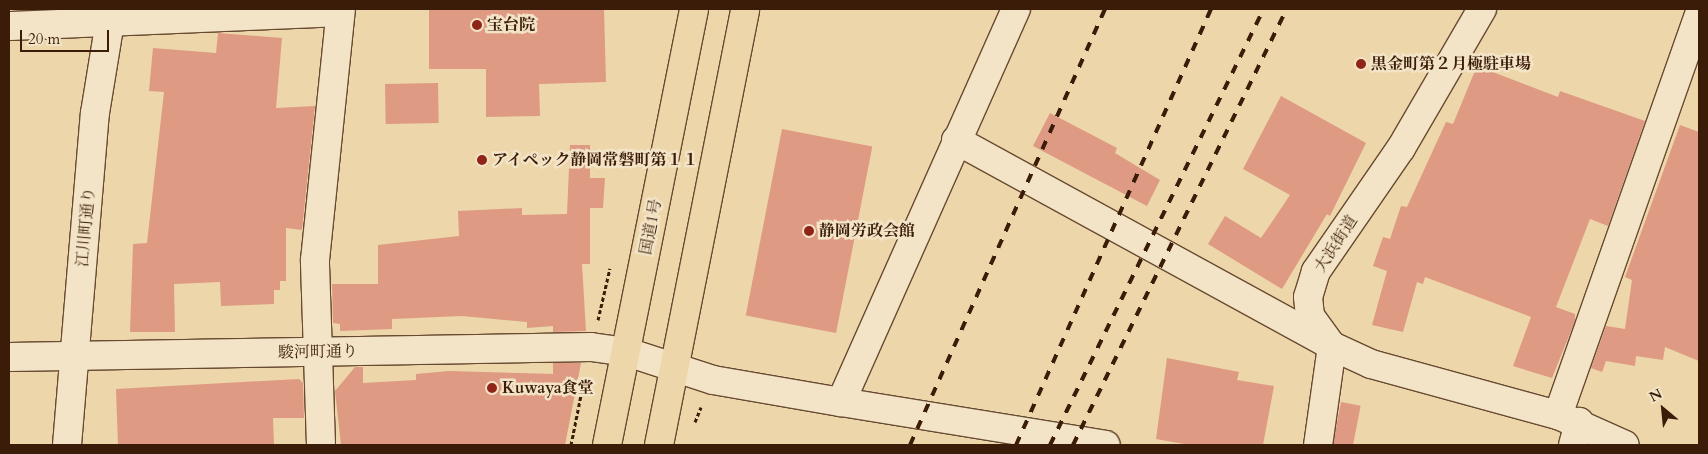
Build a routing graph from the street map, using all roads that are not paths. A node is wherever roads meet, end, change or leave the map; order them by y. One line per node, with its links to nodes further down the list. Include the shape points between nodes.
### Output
1 (694, 9): 11 (highway, 国道1号)
2 (745, 9): 15 (highway)
3 (1016, 9): 9 (street)
4 (1482, 9): 10 (street, 大浜街道, via 1401,148 1316,272 1308,297 1310,316)
5 (341, 10): 7 (street); 12 (street, via 315,260)
6 (1699, 14): 17 (street)
7 (111, 16): 8 (street); 13 (street, 江川町通り, via 95,113)
8 (9, 26)
9 (956, 140): 10 (street); 16 (street)
10 (1332, 346): 17 (street); 24 (street)
11 (627, 352): 12 (street, 駿河町通り, via 591,347); 15 (street, 駿河町通り); 20 (highway, 国道1号)
12 (319, 353): 13 (street, 駿河町通り); 19 (street)
13 (76, 355): 14 (street, 駿河町通り); 18 (street, 江川町通り)
14 (9, 357)
15 (674, 370): 16 (street, 駿河町通り); 21 (highway)
16 (841, 402): 22 (street, 駿河町通り)
17 (1570, 427): 25 (street)
18 (67, 445)
19 (321, 445)
20 (607, 445)
21 (658, 445)
22 (1102, 445): 23 (street, 駿河町通り)
23 (1106, 445)
24 (1318, 445)
25 (1625, 445)

